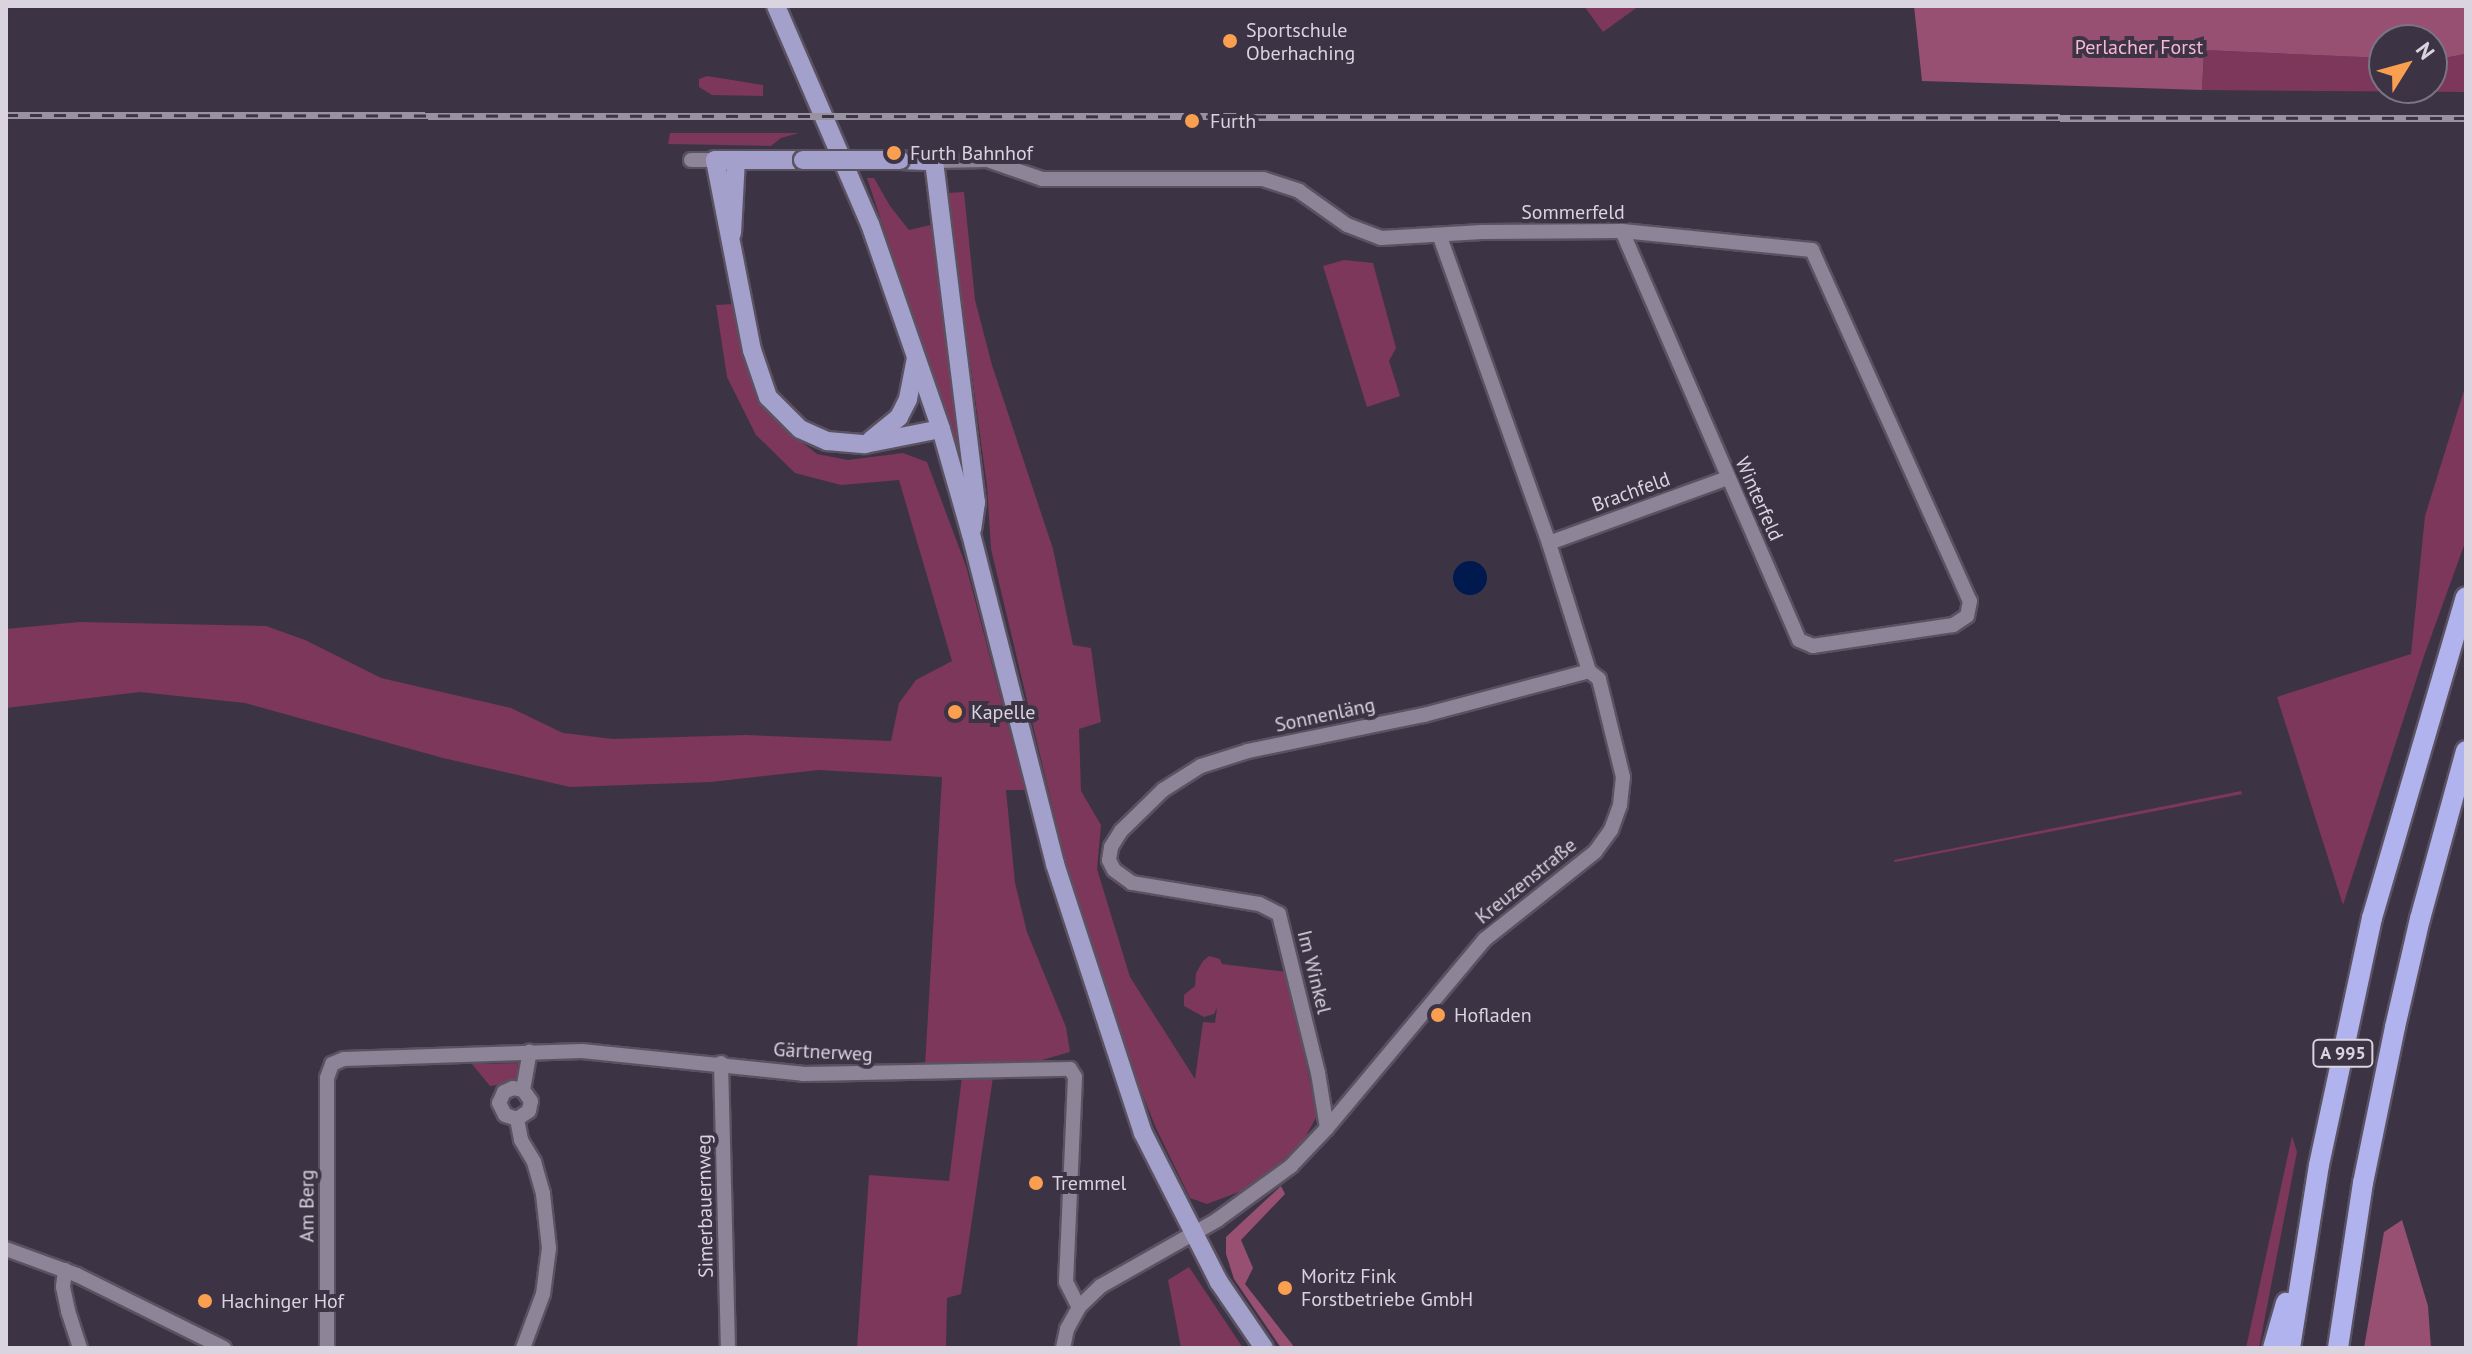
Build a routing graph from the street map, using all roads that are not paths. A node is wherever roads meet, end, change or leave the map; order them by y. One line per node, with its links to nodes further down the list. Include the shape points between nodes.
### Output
1 (776, 6): 9 (main road, via 837,141)
2 (691, 160): 3 (street)
3 (715, 160): 4 (main road); 7 (main road)
4 (736, 160): 5 (main road, bridge); 7 (main road)
5 (934, 161): 8 (street, Sommerfeld, via 987,160 1042,179 1263,179 1299,191 1362,234); 13 (main road, via 976,502)
6 (1622, 231): 8 (street, Sommerfeld); 12 (street, Winterfeld); 16 (street, Sommerfeld, via 1812,250 1970,601 1967,616)
7 (732, 234): 11 (main road, via 752,350 768,397 800,429 827,441)
8 (1440, 237): 14 (street, Kreuzenstraße)
9 (917, 356): 10 (main road); 11 (main road, via 899,417)
10 (941, 429): 11 (main road); 13 (main road)
11 (865, 444)
12 (1728, 478): 14 (street, Brachfeld); 16 (street, Winterfeld, via 1799,640 1813,646)
13 (971, 534): 26 (main road, via 1055,864 1093,988 1143,1133)
14 (1549, 543): 17 (street, Kreuzenstraße)
15 (2466, 597): 27 (highway, A 995, via 2372,918)
16 (1953, 625)
17 (1594, 675): 19 (street, Sonnenläng, via 1248,751 1201,766 1163,790 1121,831); 25 (street, Kreuzenstraße, via 1623,777 1611,830 1595,852 1484,940)
18 (2466, 751): 40 (highway, A 995, via 2395,1027 2363,1183)
19 (1109, 860): 25 (street, Im Winkel, via 1132,883 1259,904 1279,914)
20 (530, 1052): 21 (street, Gärtnerweg); 22 (street, Gärtnerweg, via 344,1059); 23 (street)
21 (721, 1063): 30 (street, Gärtnerweg, via 851,1076 1070,1069 1075,1077 1066,1282); 35 (street, Simerbauernweg)
22 (332, 1064): 33 (street, Am Berg, via 327,1078)
23 (523, 1090): 24 (street, via 531,1101 529,1111); 24 (street, via 508,1089 501,1097 501,1111)
24 (517, 1119): 34 (street, via 543,1194 549,1248 543,1294)
25 (1327, 1128): 26 (street, Kreuzenstraße, via 1268,1185)
26 (1193, 1234): 30 (street, Kreuzenstraße, via 1101,1286); 37 (main road)
27 (2306, 1238): 38 (highway); 39 (highway, A 995)
28 (6, 1249): 29 (street)
29 (65, 1270): 31 (street, via 63,1287); 32 (street)
30 (1079, 1307): 36 (street)
31 (80, 1348)
32 (224, 1348)
33 (327, 1348)
34 (523, 1348)
35 (728, 1348)
36 (1063, 1348)
37 (1264, 1348)
38 (2273, 1348)
39 (2290, 1348)
40 (2338, 1348)

